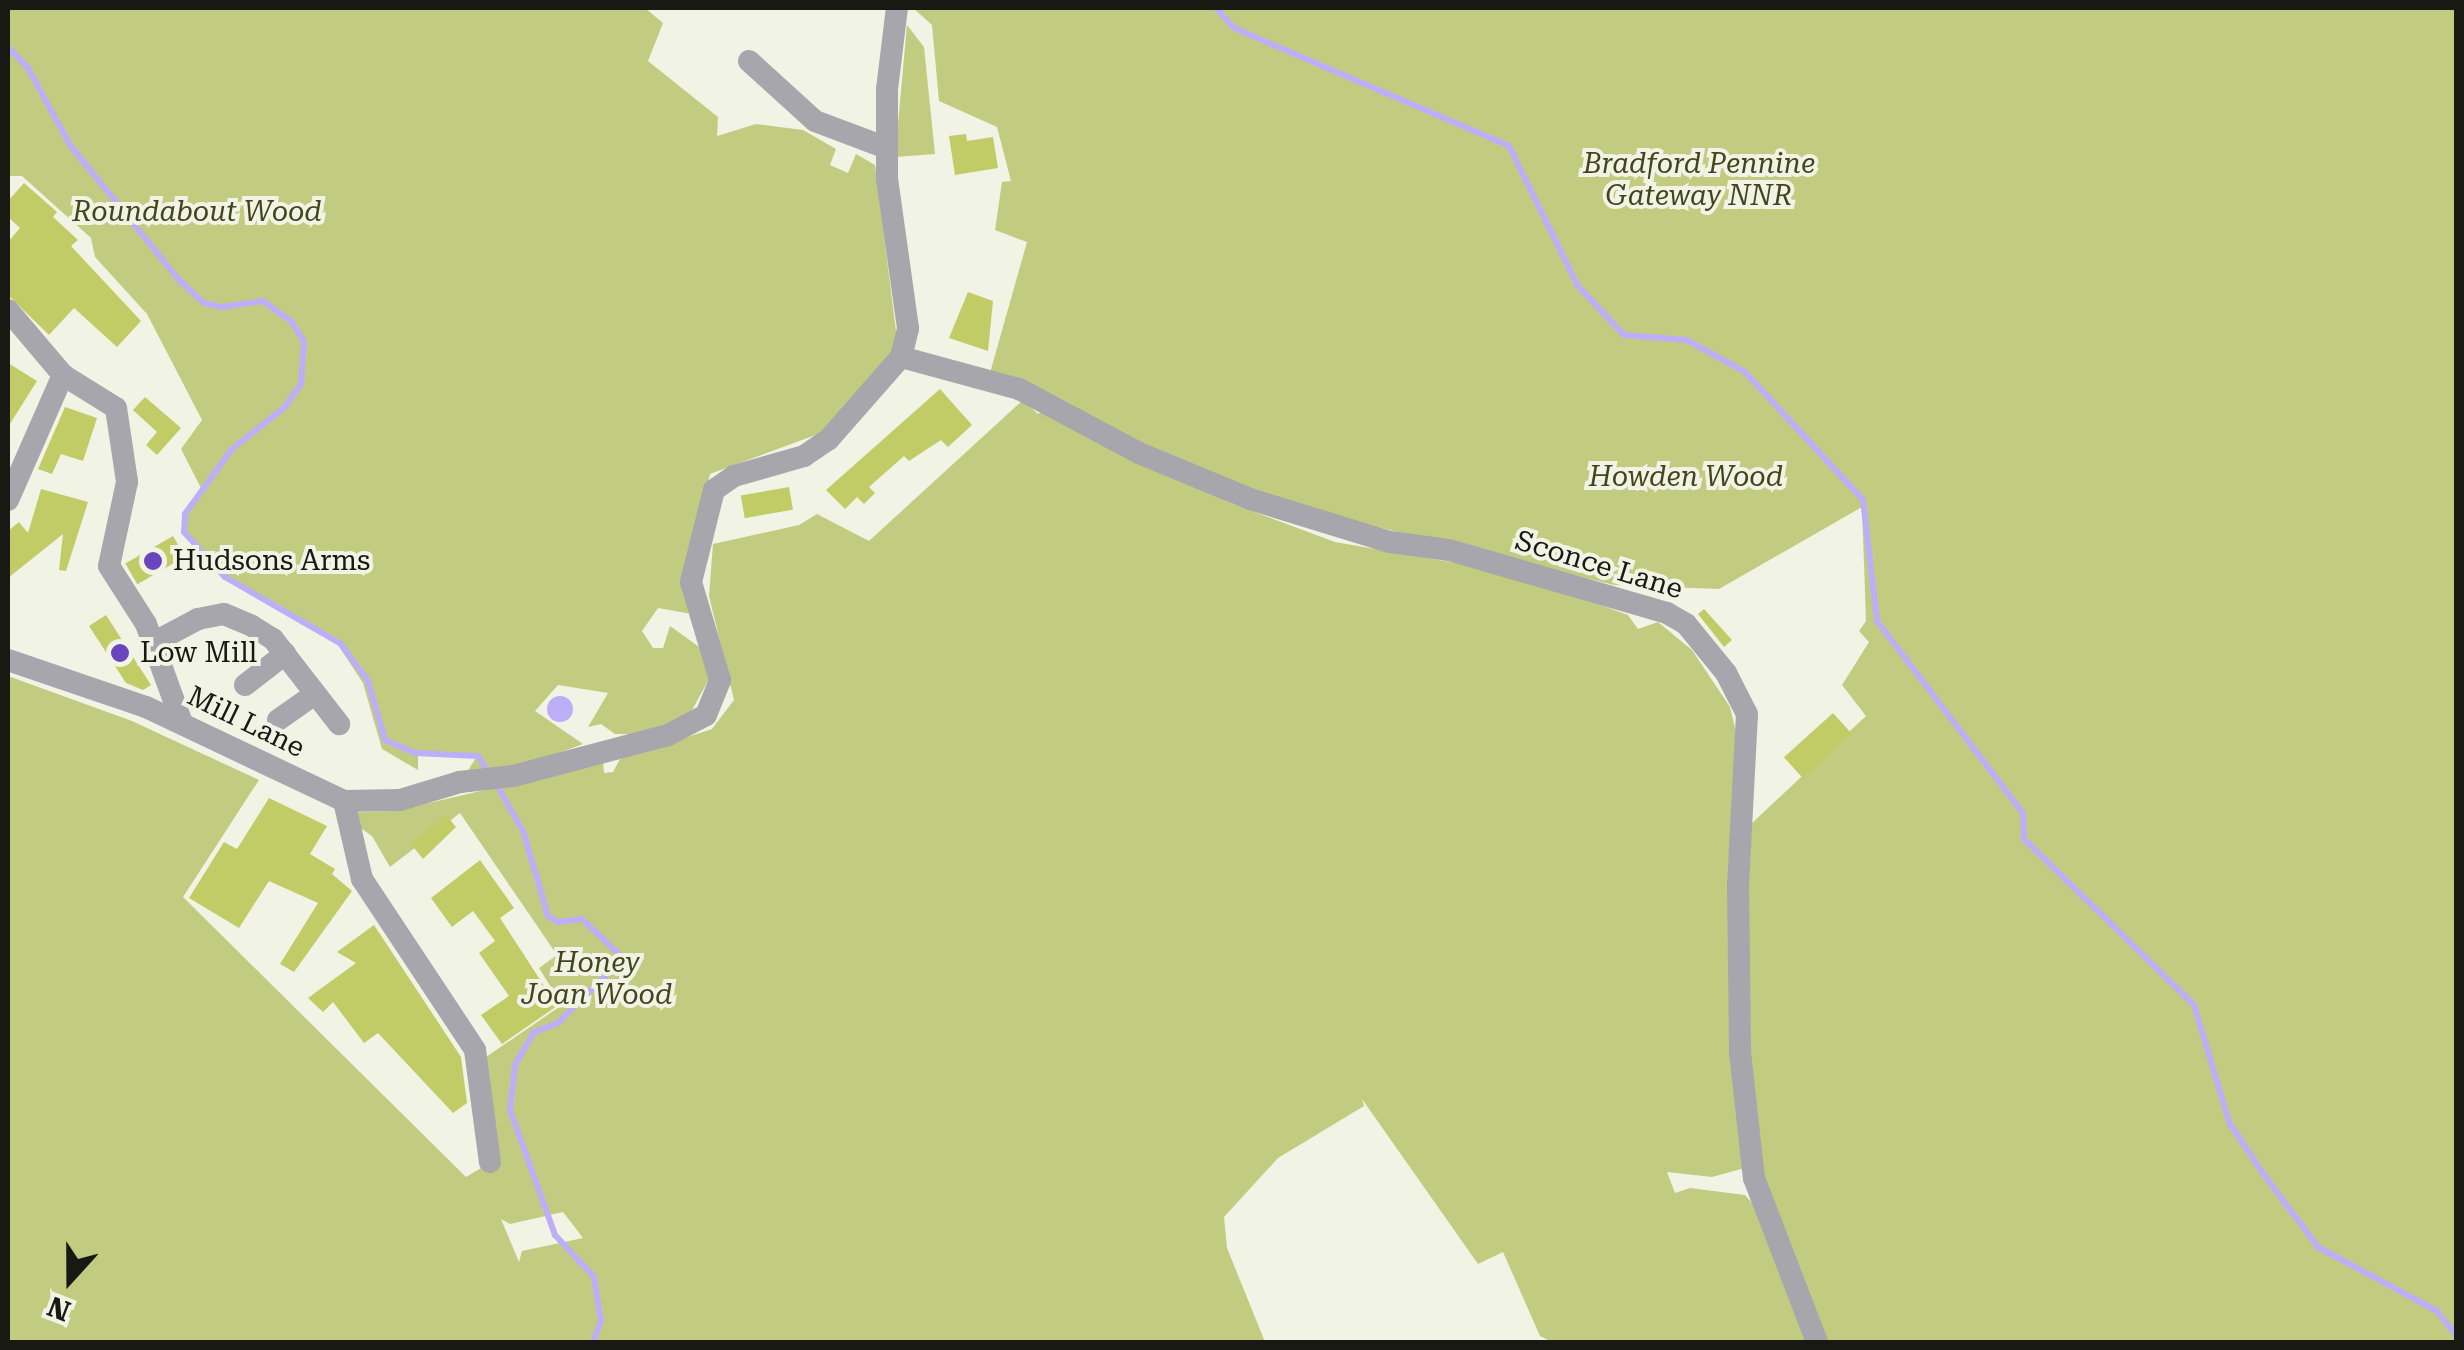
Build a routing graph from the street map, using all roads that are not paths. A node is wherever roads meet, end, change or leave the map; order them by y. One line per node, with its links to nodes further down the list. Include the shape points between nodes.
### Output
1 (897, 8): 3 (street)
2 (750, 60): 3 (street, via 815,122)
3 (887, 148): 5 (street, via 908,328)
4 (8, 310): 6 (street)
5 (901, 357): 16 (street, Mill Lane, via 830,439 804,456 734,476 714,490 692,582 720,680 706,715 668,736 513,776 460,782 400,800); 18 (street, Sconce Lane, via 1018,389 1139,453 1250,499 1668,612 1686,624 1726,673 1747,714 1738,884 1740,1052 1754,1178)
6 (63, 375): 7 (street); 8 (street, via 116,408 126,482 109,566)
7 (8, 500)
8 (153, 643): 9 (street, via 198,619 224,614 273,639); 14 (street)
9 (285, 654): 11 (street); 12 (street)
10 (8, 660): 14 (street, Mill Lane)
11 (245, 686)
12 (315, 694): 13 (street); 15 (street)
13 (278, 720)
14 (182, 722): 16 (street, Mill Lane)
15 (340, 724)
16 (344, 801): 17 (street, via 362,879 476,1050)
17 (490, 1162)
18 (1818, 1342)

